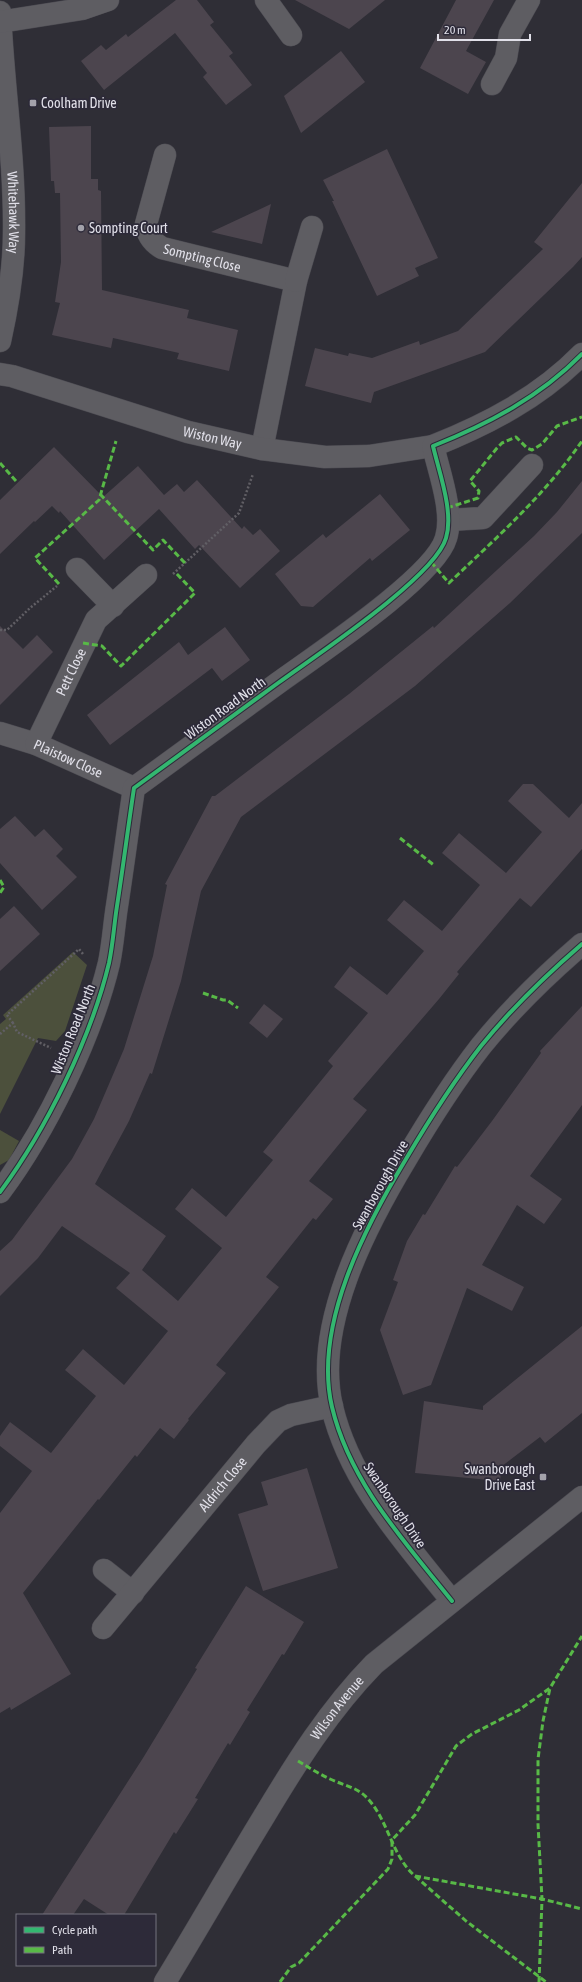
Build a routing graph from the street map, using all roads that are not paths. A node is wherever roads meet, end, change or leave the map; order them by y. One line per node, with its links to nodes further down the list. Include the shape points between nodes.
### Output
1 (108, 0): 5 (street, via 82,9)
2 (266, 0): 6 (street)
3 (529, 0): 7 (street, via 510,34 506,58)
4 (0, 12): 5 (street, Whitehawk Way)
5 (0, 22): 11 (street, Whitehawk Way, via 13,172 14,234 12,270)
6 (291, 35)
7 (492, 84)
8 (165, 155): 10 (street, Sompting Close, via 146,224 153,243 162,248)
9 (312, 227): 10 (street)
10 (296, 281): 15 (street)
11 (0, 341)
12 (582, 354): 14 (street, via 515,408 464,434)
13 (0, 374): 15 (street, Wiston Way, via 188,432)
14 (432, 446): 15 (street, Wiston Way, via 369,456 325,457); 17 (street, Wiston Road North)
15 (262, 449)
16 (532, 465): 17 (street, via 483,518)
17 (449, 520): 23 (street, Wiston Road North, via 446,539 437,554 414,579 359,624)
18 (77, 569): 20 (street)
19 (146, 575): 20 (street, Pett Close)
20 (113, 606): 22 (street, Pett Close, via 92,626)
21 (0, 733): 22 (street, Plaistow Close)
22 (36, 744): 23 (street, Plaistow Close)
23 (134, 788): 25 (street, Wiston Road North, via 109,962 93,1015 35,1140)
24 (582, 944): 26 (street, Swanborough Drive, via 543,978 481,1046 431,1117 387,1191 362,1238 342,1290 331,1343 329,1373)
25 (0, 1192)
26 (332, 1406): 29 (street, Aldrich Close, via 291,1415 278,1421); 30 (street, Swanborough Drive, via 338,1431 365,1486 387,1519)
27 (582, 1497): 30 (street, Wilson Avenue)
28 (104, 1570): 29 (street)
29 (133, 1593): 31 (street, Aldrich Close)
30 (452, 1601): 32 (street, Wilson Avenue, via 374,1664 335,1708 284,1781)
31 (103, 1628)
32 (165, 1982)

